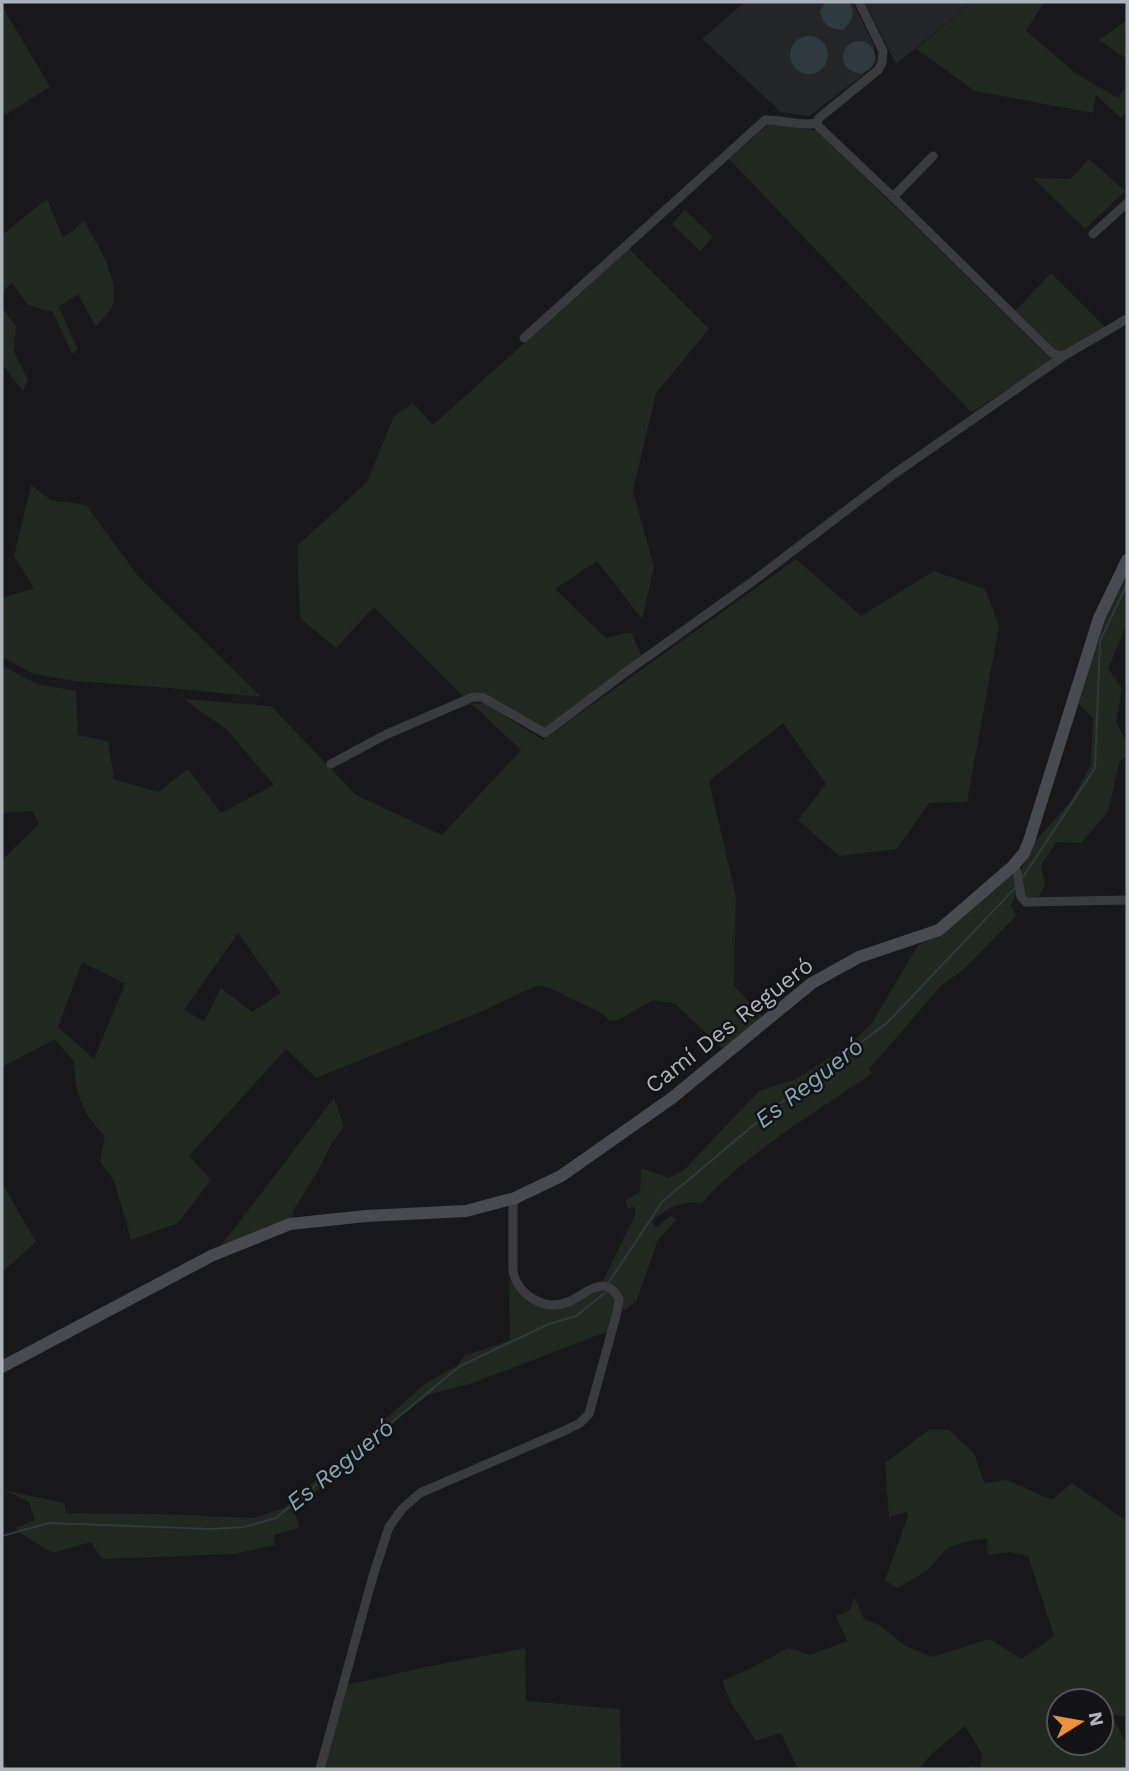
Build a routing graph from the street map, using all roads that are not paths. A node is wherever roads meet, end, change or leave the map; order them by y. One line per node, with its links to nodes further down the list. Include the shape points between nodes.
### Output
1 (859, 2): 2 (street, via 883,51 882,63)
2 (817, 123): 4 (street); 8 (street, via 765,120)
3 (933, 156): 4 (street)
4 (892, 197): 9 (street, via 1052,353)
5 (1127, 203): 6 (street)
6 (1093, 234)
7 (1127, 318): 9 (street)
8 (524, 338)
9 (1065, 355): 11 (street, via 894,474 545,733 482,696 472,697)
10 (1127, 560): 12 (street, Camí Des Regueró, via 1099,618 1029,841)
11 (331, 764)
12 (1013, 866): 13 (street, via 1026,902); 14 (street, Camí Des Regueró, via 939,930 859,957 812,983 672,1098 561,1176)
13 (1127, 900)
14 (515, 1198): 15 (street, Camí Des Regueró, via 466,1211 290,1224 211,1256); 16 (street, via 513,1270 523,1292 553,1305 599,1287 618,1296 620,1303 589,1414 566,1430 420,1493 398,1514 373,1576)
15 (2, 1367)
16 (320, 1769)

